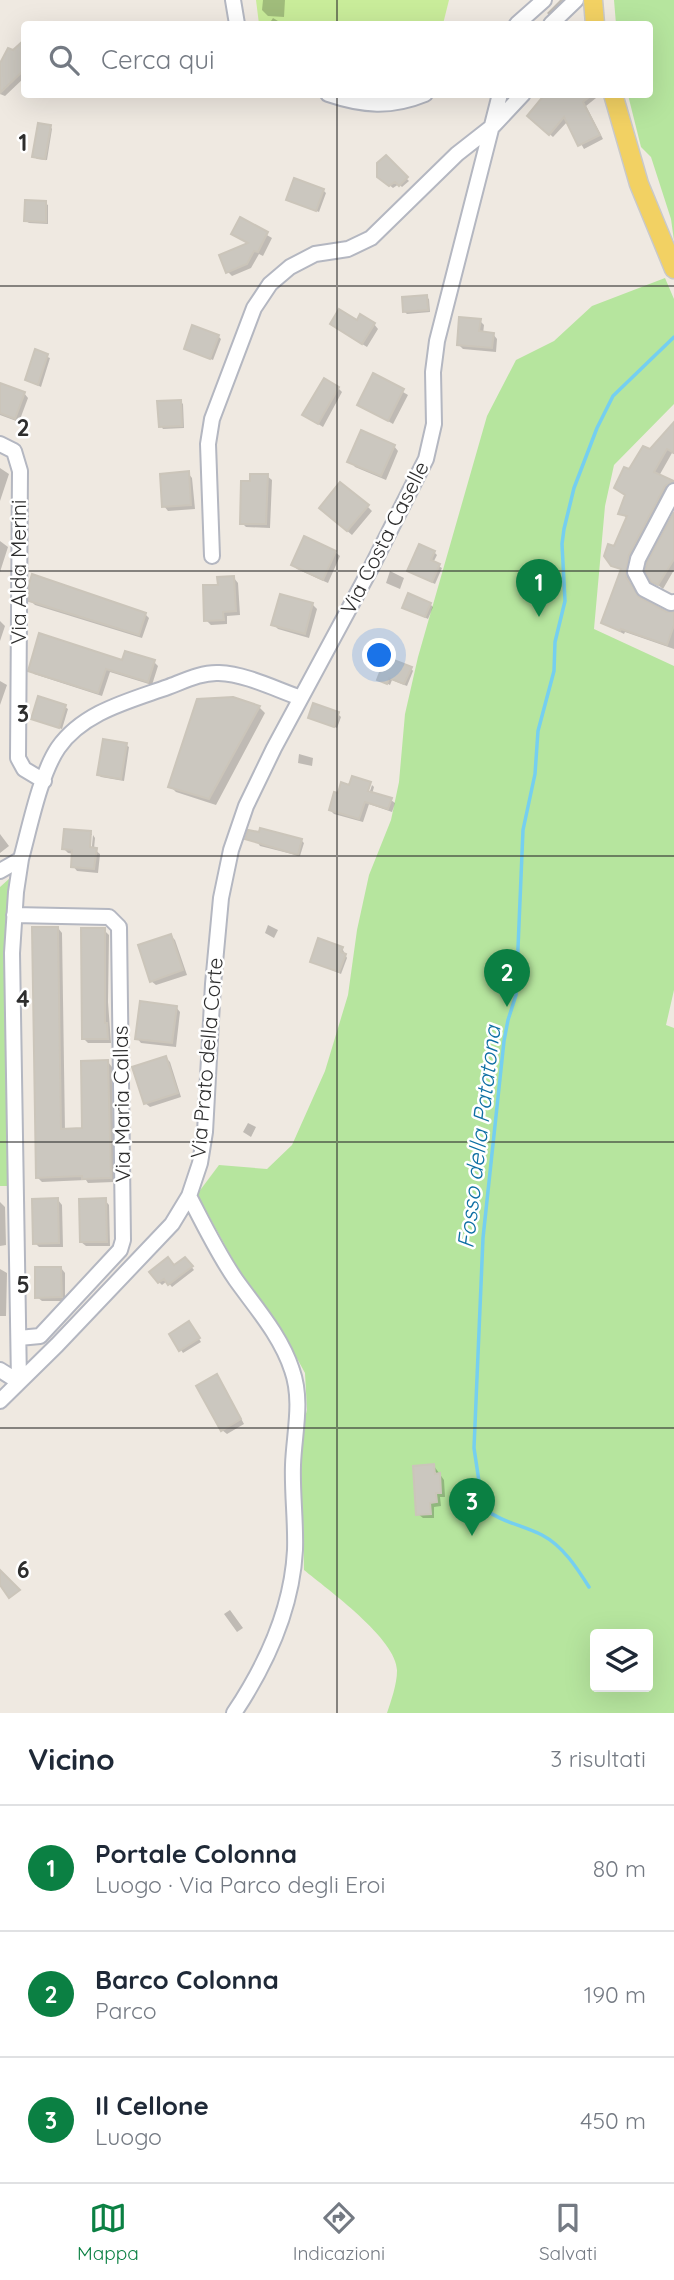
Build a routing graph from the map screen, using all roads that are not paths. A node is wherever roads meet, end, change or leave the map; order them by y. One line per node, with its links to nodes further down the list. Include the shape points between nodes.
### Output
1 (233, 0): 5 (street)
2 (544, 0): 6 (street)
3 (576, 0): 7 (street)
4 (593, 0): 8 (main road)
5 (236, 21)
6 (520, 21)
7 (554, 21)
8 (595, 21)
9 (341, 98): 10 (street, via 384,106)
10 (411, 98)
11 (499, 98): 14 (street, Via Costa Caselle)
12 (519, 98): 14 (street)
13 (614, 98): 15 (main road, via 639,184)
14 (494, 125): 18 (street, via 457,154 371,238 348,249 315,254 289,267 264,292 212,419 208,444); 20 (street, Via Costa Caselle, via 437,341 434,424 426,459)
15 (674, 269)
16 (0, 444): 21 (street, Via Alda Merini, via 14,451 20,471 18,755 24,769)
17 (674, 491): 19 (street, via 635,572 644,589)
18 (212, 556)
19 (674, 601)
20 (301, 698): 21 (street, via 231,674 200,676 111,708 80,726 58,748); 25 (street, Via Prato della Corte, via 250,798 229,859 213,984 204,1143)
21 (44, 781): 22 (street)
22 (21, 859): 23 (street); 24 (street)
23 (0, 871)
24 (14, 915): 26 (street); 26 (street, Via Maria Callas, via 109,917 119,927 123,1227 120,1250 40,1336)
25 (189, 1196): 28 (street, Via Prato della Corte, via 172,1224); 30 (street, via 225,1262 285,1352 297,1392 292,1577 271,1644)
26 (19, 1338): 28 (street)
27 (0, 1370): 28 (street)
28 (19, 1382): 29 (street, Via Prato della Corte)
29 (0, 1401)
30 (234, 1713)

